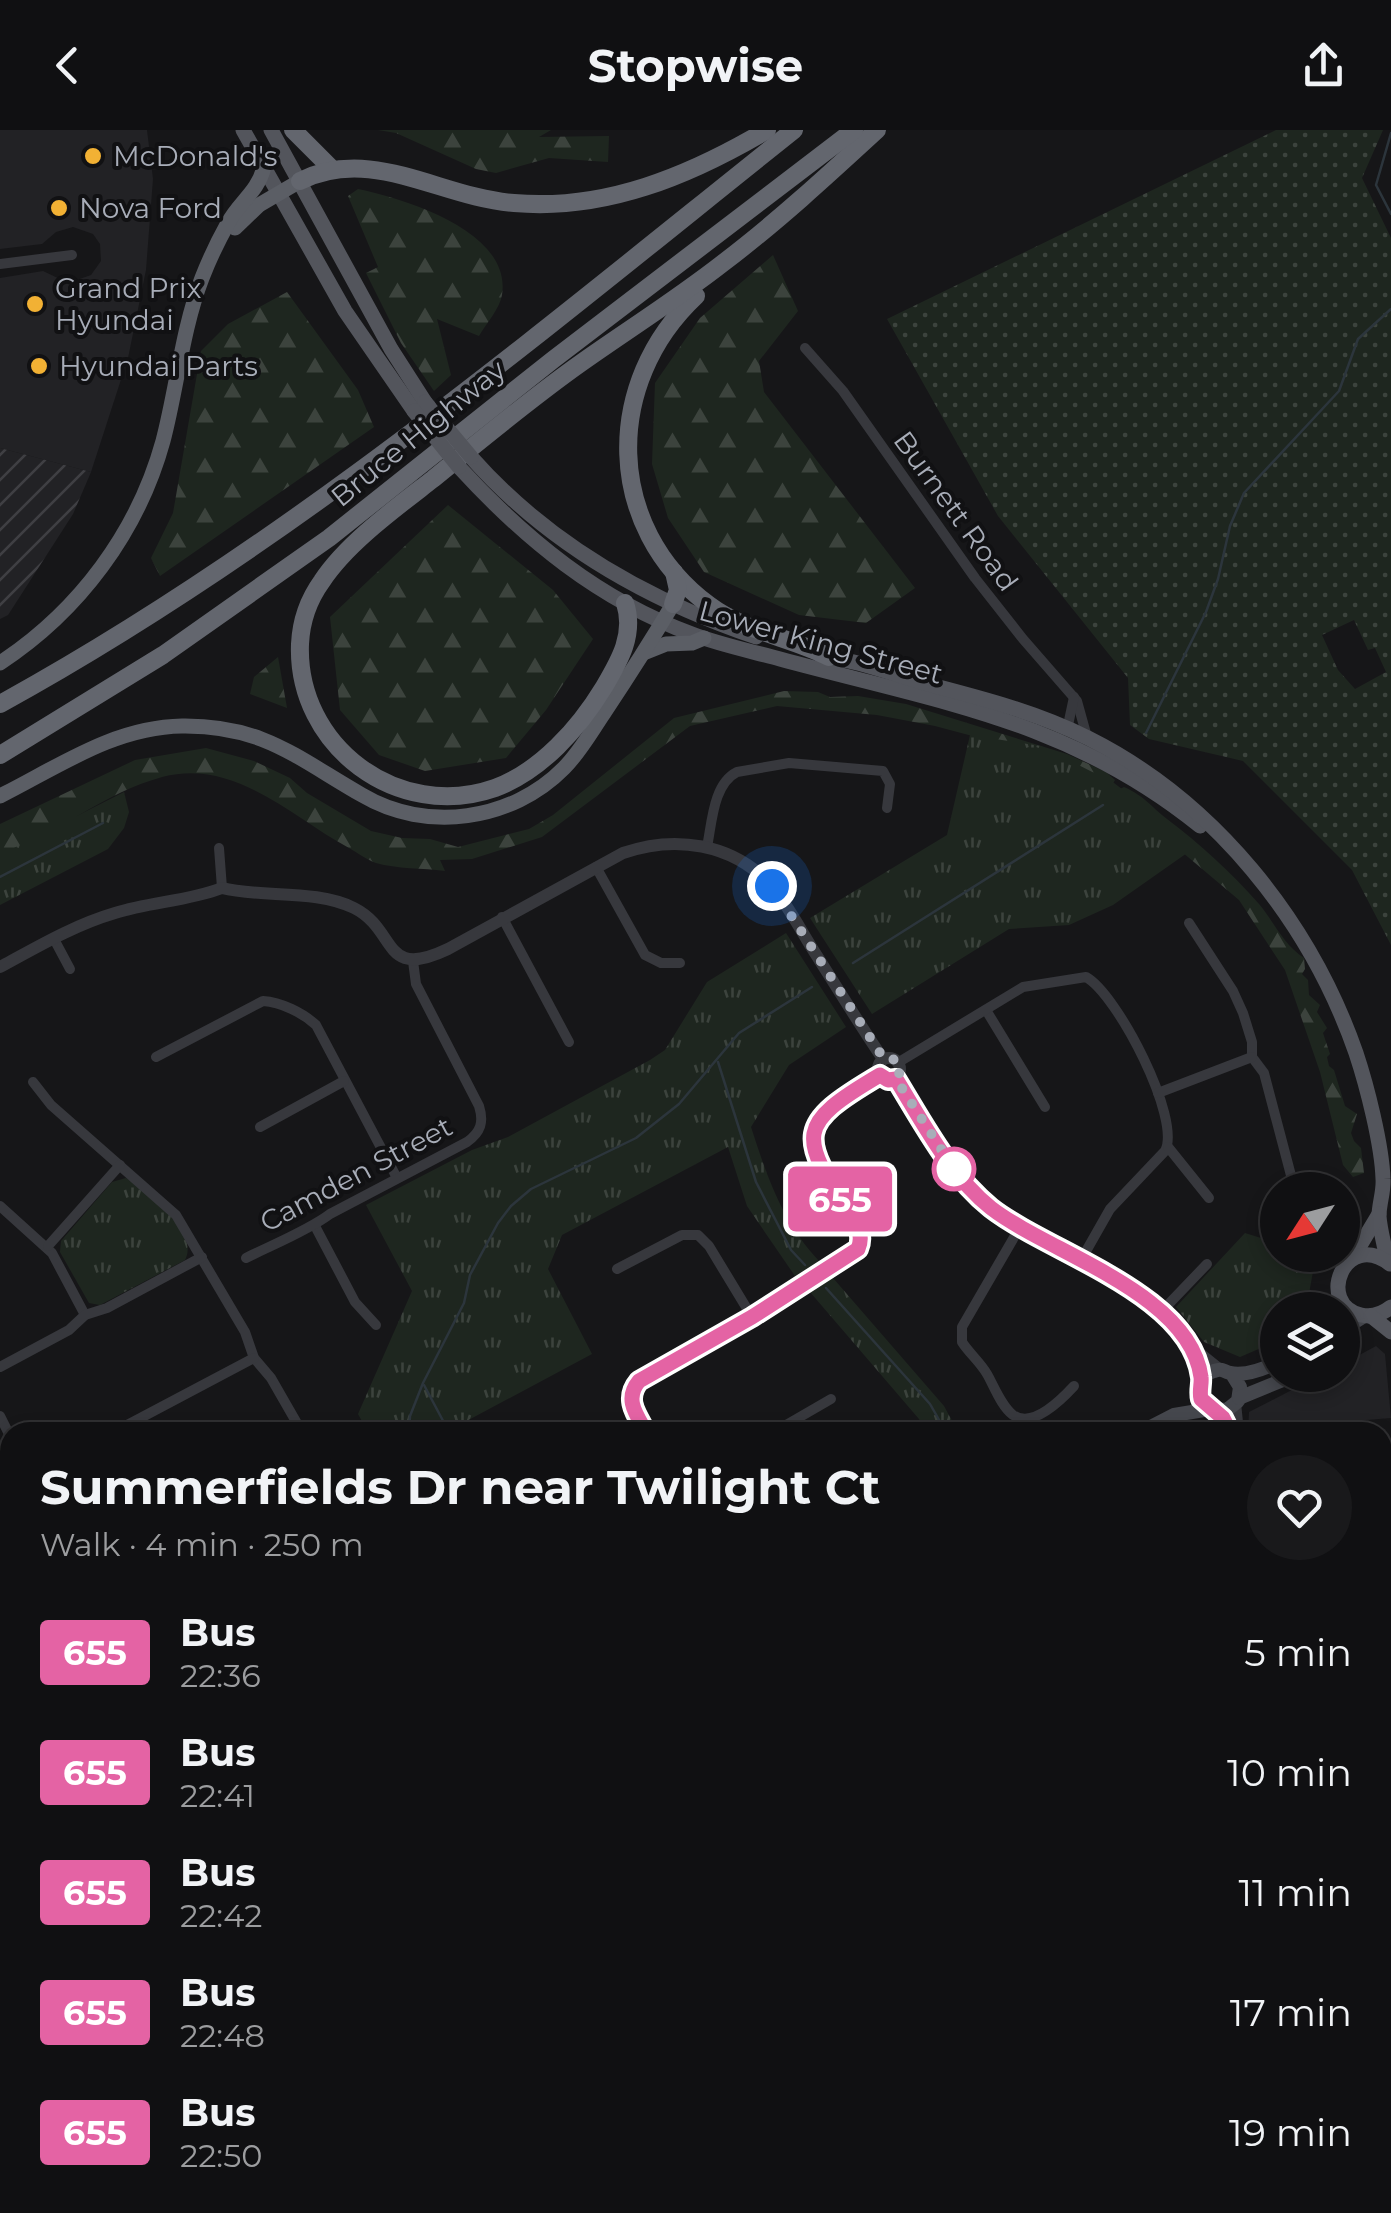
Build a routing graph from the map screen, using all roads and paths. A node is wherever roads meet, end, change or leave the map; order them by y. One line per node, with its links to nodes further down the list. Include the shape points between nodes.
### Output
1 (243, 130): 8 (main road, Lower King Street)
2 (271, 130): 10 (main road, Lower King Street)
3 (293, 130): 9 (highway)
4 (766, 130): 9 (highway, via 649,186 582,202 498,202 374,167)
5 (794, 130): 28 (highway, Bruce Highway, via 316,506 163,609)
6 (854, 130): 31 (highway, Bruce Highway, via 315,548 163,655)
7 (877, 130): 14 (highway)
8 (264, 167): 11 (main road, Lower King Street); 12 (highway, via 256,190)
9 (332, 170): 10 (highway)
10 (300, 180): 11 (highway); 17 (main road, Lower King Street)
11 (279, 192): 12 (highway); 17 (main road, Lower King Street, via 345,311)
12 (224, 233): 26 (highway, via 198,289 163,439 134,515 78,596)
13 (72, 254): 15 (street)
14 (725, 262): 19 (highway, via 661,335 629,418 633,490 648,532); 20 (highway, via 515,412 336,564 301,629 302,681 326,736 368,775 417,794 480,792 523,775 585,714 626,642 631,623)
15 (0, 264)
16 (806, 348): 27 (street, Burnett Road, via 975,578)
17 (420, 407): 18 (main road, Lower King Street, bridge)
18 (465, 462): 20 (main road, Lower King Street, via 542,549); 21 (main road, Lower King Street, via 612,574)
19 (674, 571): 21 (highway); 25 (highway, via 723,614)
20 (625, 603): 22 (main road, Lower King Street)
21 (673, 604): 22 (highway); 25 (main road, Lower King Street, via 760,639)
22 (662, 622): 23 (main road, Lower King Street); 24 (highway)
23 (704, 638): 24 (highway); 30 (main road, Lower King Street)
24 (646, 652): 32 (highway, via 560,772 532,793 483,814 397,811 262,738 179,726 96,746)
25 (829, 657): 29 (main road, Lower King Street, via 997,702)
26 (0, 663)
27 (1074, 697): 29 (street); 30 (street, Burnett Road)
28 (0, 704)
29 (1066, 728): 30 (main road, Lower King Street)
30 (1081, 742): 64 (main road, Lower King Street, via 1221,839 1280,908 1328,984 1357,1057 1379,1148)
31 (0, 756)
32 (0, 796)
33 (888, 808): 34 (street, via 890,784 876,769 790,763 737,772 720,789)
34 (706, 847): 36 (street, via 644,846); 49 (street, via 745,863 772,886)
35 (219, 848): 37 (street)
36 (596, 867): 38 (street); 42 (street, via 645,955)
37 (222, 888): 40 (street, via 113,914); 41 (street, via 345,904)
38 (502, 918): 41 (street); 46 (street)
39 (1188, 923): 48 (street, via 1233,991 1252,1038)
40 (54, 938): 43 (street); 44 (street)
41 (413, 961): 61 (street, Camden Street, via 416,984 483,1121 467,1142)
42 (680, 964)
43 (0, 967)
44 (70, 969)
45 (986, 1010): 50 (street); 55 (street, via 1032,984 1091,980 1130,1034); 56 (street)
46 (569, 1042)
47 (156, 1057): 53 (street, via 268,1001 311,1020)
48 (1252, 1057): 55 (street); 60 (street, via 1264,1073)
49 (884, 1059): 50 (street); 51 (street)
50 (899, 1062): 52 (street)
51 (880, 1075): 52 (street); 81 (street, via 828,1109 813,1142 818,1164 859,1229 858,1249)
52 (896, 1079): 66 (street, via 962,1179)
53 (344, 1081): 57 (street); 61 (street)
54 (33, 1082): 59 (street)
55 (1158, 1093): 58 (street)
56 (1045, 1107)
57 (260, 1127)
58 (1168, 1147): 62 (street); 72 (street, via 1110,1210)
59 (120, 1165): 67 (street); 69 (street, via 176,1215)
60 (1290, 1172)
61 (396, 1178): 65 (street, Camden Street)
62 (1208, 1198)
63 (0, 1206): 67 (street)
64 (1379, 1214): 68 (main road, Lower King Street); 73 (main road, Lower King Street)
65 (315, 1226): 71 (street, Camden Street); 83 (street, via 355,1302)
66 (1020, 1227): 72 (street); 91 (street, via 962,1327 962,1342 1017,1417 1049,1408)
67 (48, 1246): 79 (street)
68 (1360, 1246)
69 (202, 1257): 79 (street); 86 (street)
70 (1360, 1257): 73 (main road)
71 (246, 1258)
72 (1081, 1260): 77 (street)
73 (1389, 1263)
74 (1207, 1264): 77 (street)
75 (617, 1269): 81 (street, via 682,1235 698,1234)
76 (1391, 1306): 80 (main road)
77 (1161, 1312): 85 (street)
78 (1360, 1313): 80 (main road)
79 (85, 1314): 87 (street)
80 (1367, 1316): 82 (main road); 84 (main road)
81 (752, 1317): 99 (street, via 639,1381 631,1396)
82 (1360, 1320)
83 (376, 1324)
84 (1391, 1332)
85 (1188, 1343): 89 (street); 90 (street)
86 (254, 1358): 97 (street); 98 (street)
87 (0, 1368)
88 (1260, 1369): 89 (main road)
89 (1226, 1372): 90 (main road, via 1210,1372); 94 (main road, via 1239,1382)
90 (1201, 1384): 95 (main road, via 1201,1399); 96 (main road)
91 (1074, 1386)
92 (1260, 1391): 94 (main road)
93 (831, 1399): 100 (street)
94 (1238, 1401): 95 (main road, via 1228,1410); 103 (street)
95 (1213, 1410): 96 (main road); 102 (street)
96 (1174, 1415): 101 (main road)
97 (133, 1422)
98 (296, 1422)
99 (641, 1422)
100 (791, 1422)
101 (1160, 1422)
102 (1222, 1422)
103 (1239, 1422)

